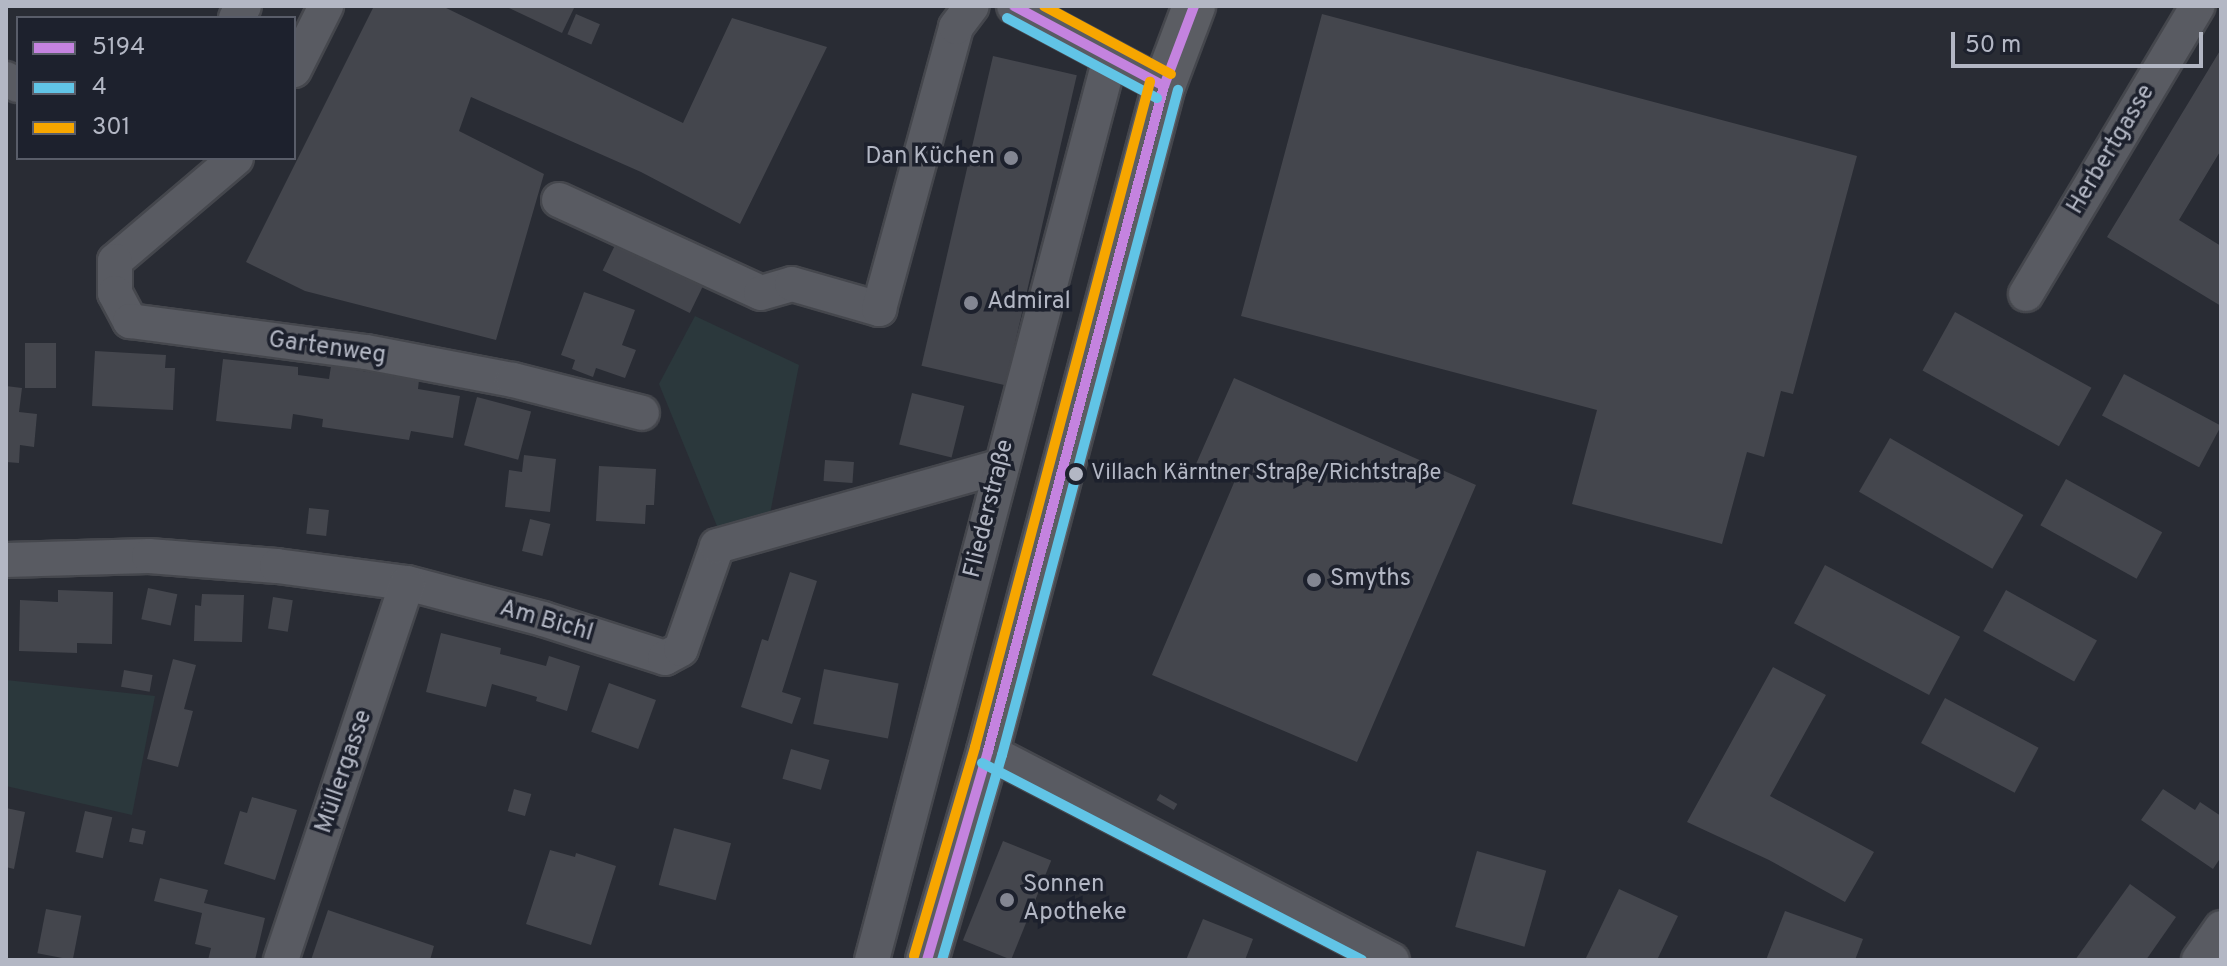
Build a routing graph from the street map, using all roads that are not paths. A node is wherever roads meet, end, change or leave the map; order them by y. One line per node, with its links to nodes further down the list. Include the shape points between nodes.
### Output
1 (326, 6): 7 (street)
2 (972, 6): 10 (street, via 956,27 879,309 792,284 761,293)
3 (1014, 6): 6 (street)
4 (1194, 6): 8 (main road)
5 (2198, 6): 11 (street, Herbertgasse)
6 (1110, 58): 8 (street); 13 (street, Fliederstraße)
7 (296, 66)
8 (1164, 86): 16 (main road)
9 (234, 160): 12 (street, Gartenweg, via 115,261 115,293 130,321 366,352 513,380)
10 (559, 200)
11 (2026, 294)
12 (642, 413)
13 (1001, 466): 15 (street, Am Bichl, via 717,546 681,649 665,658); 19 (street, Fliederstraße)
14 (6, 560): 15 (street, Am Bichl, via 149,556)
15 (407, 583): 18 (street, Müllergasse)
16 (988, 751): 20 (main road); 21 (street)
17 (2221, 928): 22 (street)
18 (281, 960)
19 (872, 960)
20 (927, 960)
21 (1392, 960)
22 (2199, 960)

